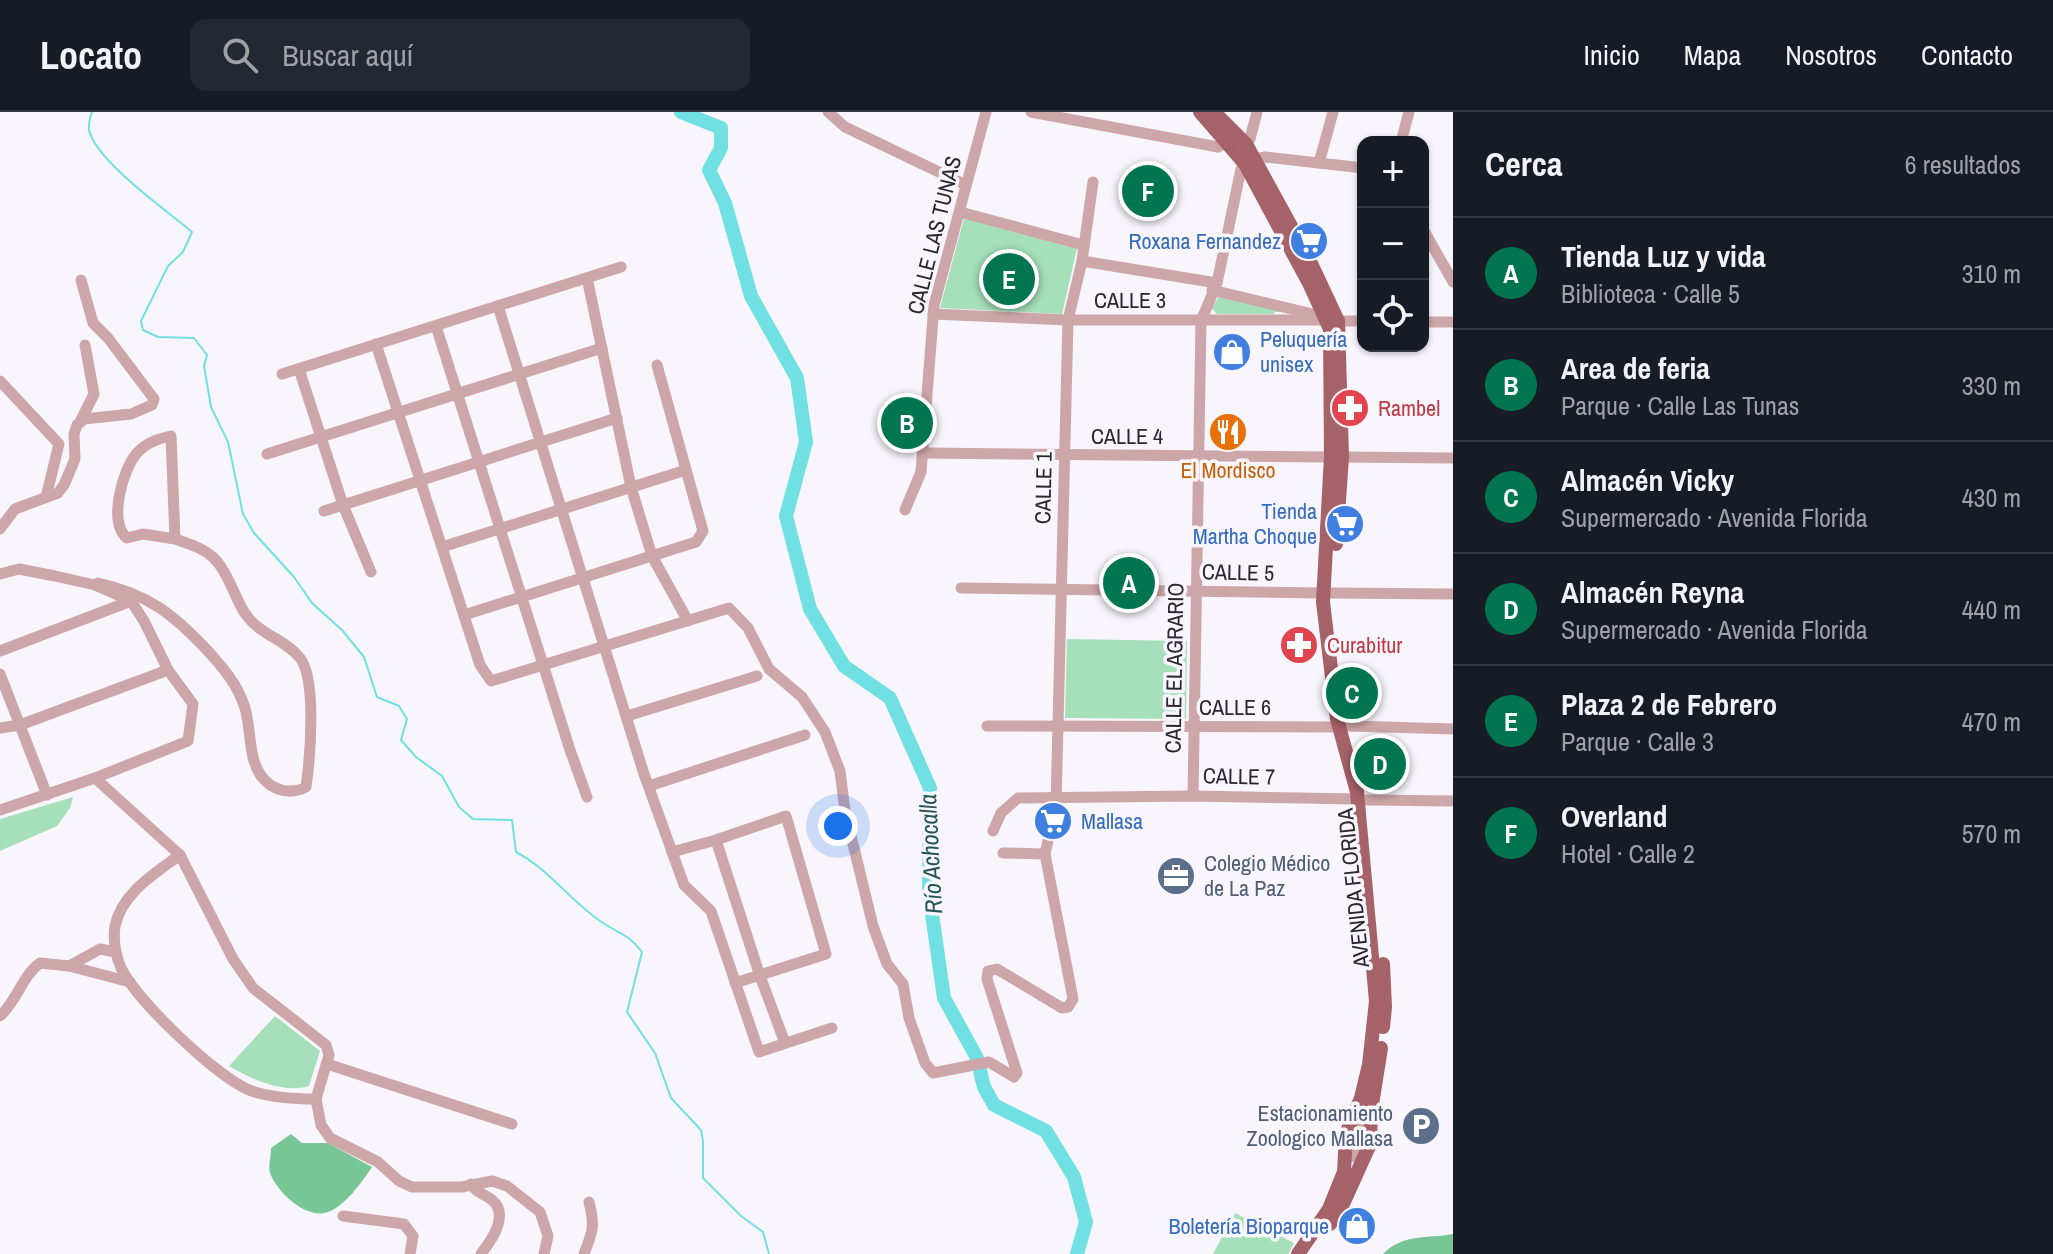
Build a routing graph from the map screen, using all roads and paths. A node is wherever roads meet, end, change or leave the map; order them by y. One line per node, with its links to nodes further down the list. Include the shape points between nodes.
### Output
1 (828, 112): 14 (street, via 845,127)
2 (986, 112): 14 (street, CALLE LAS TUNAS)
3 (1033, 112): 10 (street)
4 (1200, 112): 10 (main road, AVENIDA FLORIDA)
5 (1214, 112): 10 (main road, AVENIDA FLORIDA)
6 (1257, 112): 10 (street, CALLE EL AGRARIO, via 1250,139)
7 (1333, 112): 11 (street)
8 (1409, 112): 9 (street)
9 (1403, 136)
10 (1241, 149): 11 (street); 23 (street, CALLE EL AGRARIO); 27 (main road, AVENIDA FLORIDA)
11 (1319, 163): 12 (street)
12 (1357, 167)
13 (1093, 182): 17 (street, CALLE 1)
14 (966, 185): 15 (street, CALLE LAS TUNAS)
15 (960, 212): 17 (street); 25 (street, CALLE LAS TUNAS)
16 (1429, 240): 22 (street)
17 (1083, 245): 18 (street, CALLE 1)
18 (1082, 261): 23 (street); 26 (street, CALLE 1)
19 (621, 267): 20 (street)
20 (587, 278): 24 (street); 35 (street)
21 (81, 280): 44 (street, via 93,323 154,399 131,414)
22 (1453, 282)
23 (1214, 287): 27 (street); 28 (street, CALLE EL AGRARIO)
24 (498, 306): 32 (street); 39 (street)
25 (933, 314): 26 (street, CALLE 3); 47 (street, CALLE LAS TUNAS)
26 (1068, 320): 28 (street, CALLE 3); 49 (street, CALLE 1)
27 (1333, 320): 28 (street, CALLE 3); 29 (street, CALLE 3); 51 (main road, AVENIDA FLORIDA)
28 (1201, 321): 50 (street, CALLE EL AGRARIO)
29 (1357, 321)
30 (1429, 322): 31 (street)
31 (1453, 322)
32 (436, 326): 33 (street); 41 (street)
33 (376, 344): 37 (street); 42 (street)
34 (85, 345): 44 (street, via 94,394)
35 (602, 348): 39 (street); 43 (street)
36 (657, 365): 54 (street)
37 (299, 369): 38 (street); 45 (street)
38 (282, 374)
39 (520, 374): 41 (street); 46 (street)
40 (0, 381): 57 (street, via 59,444)
41 (457, 394): 42 (street); 53 (street)
42 (398, 413): 45 (street); 55 (street)
43 (617, 418): 46 (street); 56 (street)
44 (80, 422): 57 (street, via 70,474 58,493)
45 (321, 437): 48 (street); 58 (street)
46 (541, 442): 53 (street); 59 (street)
47 (923, 453): 49 (street, CALLE 4); 60 (street, CALLE LAS TUNAS)
48 (267, 454)
49 (1063, 455): 50 (street, CALLE 4); 72 (street, CALLE 1)
50 (1198, 456): 51 (street, CALLE 4); 73 (street, CALLE EL AGRARIO)
51 (1336, 457): 52 (street, CALLE 4); 74 (main road, AVENIDA FLORIDA)
52 (1453, 458)
53 (479, 462): 55 (street); 63 (street)
54 (686, 470): 56 (street); 66 (street, via 703,531 696,542)
55 (420, 480): 58 (street); 65 (street)
56 (631, 487): 59 (street); 66 (street)
57 (46, 497): 62 (street, via 15,509)
58 (343, 505): 61 (street); 67 (street)
59 (563, 509): 63 (street); 69 (street)
60 (905, 510)
61 (324, 511)
62 (0, 529)
63 (500, 529): 65 (street); 76 (street)
64 (175, 539): 64 (street, via 143,534 127,538 118,525 120,489 137,453 152,441 171,436); 70 (street, via 202,548 221,562 244,614 302,660 312,749 306,787 280,790 261,777 236,685 190,630 137,595)
65 (442, 547): 78 (street)
66 (652, 556): 69 (street); 79 (street)
67 (371, 572)
68 (0, 574): 70 (street, via 19,569)
69 (584, 577): 76 (street); 80 (street)
70 (95, 585): 77 (street)
71 (961, 588): 72 (street, CALLE 5)
72 (1060, 589): 73 (street, CALLE 5); 88 (street, CALLE 1)
73 (1195, 591): 74 (street, CALLE 5); 91 (street, CALLE EL AGRARIO)
74 (1328, 593): 75 (street, CALLE 5); 90 (main road, AVENIDA FLORIDA)
75 (1453, 594)
76 (522, 597): 78 (street); 82 (street)
77 (131, 601): 81 (street); 83 (street)
78 (464, 615): 82 (street, via 480,665 491,681)
79 (688, 621): 80 (street); 108 (street, via 729,608 748,628 769,669 802,697 825,732 840,771 873,926 887,964 903,984 909,1018 933,1073 989,1062 1016,1075 986,975 990,969 1056,1006 1066,1008 1073,999)
80 (606, 647): 82 (street); 86 (street)
81 (0, 651)
82 (544, 667): 99 (street)
83 (168, 670): 87 (street); 95 (street, via 193,704 188,741)
84 (0, 674): 87 (street)
85 (757, 676): 86 (street)
86 (627, 716): 96 (street)
87 (20, 725): 92 (street); 97 (street)
88 (1057, 725): 89 (street, CALLE 6); 91 (street, CALLE 6); 100 (street, CALLE 1)
89 (987, 726)
90 (1344, 726): 91 (street, CALLE 6); 93 (street, CALLE 6); 101 (main road, AVENIDA FLORIDA)
91 (1194, 727): 98 (street, CALLE EL AGRARIO)
92 (0, 728)
93 (1453, 729)
94 (805, 735): 96 (street)
95 (95, 778): 97 (street); 109 (street)
96 (649, 786): 106 (street)
97 (47, 795): 103 (street)
98 (1193, 796): 100 (street, CALLE 7); 101 (street, CALLE 7)
99 (587, 797)
100 (1056, 797): 104 (street, CALLE 7, via 1018,798 1001,813); 108 (street, CALLE 1)
101 (1362, 799): 102 (street, CALLE 7); 120 (main road, AVENIDA FLORIDA, via 1376,1001)
102 (1453, 801)
103 (0, 810)
104 (993, 831)
105 (716, 840): 106 (street); 112 (street); 112 (street, via 786,816 826,954)
106 (672, 852): 114 (street, via 684,885 711,911)
107 (1003, 853): 108 (street)
108 (1045, 854)
109 (180, 855): 110 (street, via 147,879 124,906 115,926); 118 (street, via 243,975 268,1001 323,1041)
110 (116, 952): 111 (street, via 100,949); 113 (street)
111 (69, 966): 113 (street); 115 (street, via 35,965)
112 (760, 976): 114 (street); 117 (street)
113 (130, 982): 119 (street, via 178,1035 236,1083 276,1097)
114 (735, 983): 117 (street, via 759,1052)
115 (0, 1016)
116 (832, 1028): 117 (street)
117 (785, 1043)
118 (327, 1064): 119 (street); 121 (street)
119 (316, 1099): 124 (street, via 321,1125 330,1138 378,1162 399,1181 412,1187)
120 (1363, 1121): 122 (main road, via 1346,1134); 123 (main road, via 1370,1144)
121 (512, 1124)
122 (1345, 1157): 123 (main road); 131 (main road, via 1337,1193)
123 (1363, 1161): 132 (main road, via 1342,1206)
124 (471, 1184): 128 (street, via 494,1202 499,1213 492,1240); 129 (street, via 498,1182 530,1202 546,1226)
125 (589, 1202): 130 (street, via 594,1222)
126 (343, 1216): 127 (street, via 404,1224 413,1236)
127 (410, 1254)
128 (481, 1254)
129 (544, 1254)
130 (584, 1254)
131 (1298, 1254)
132 (1309, 1254)

